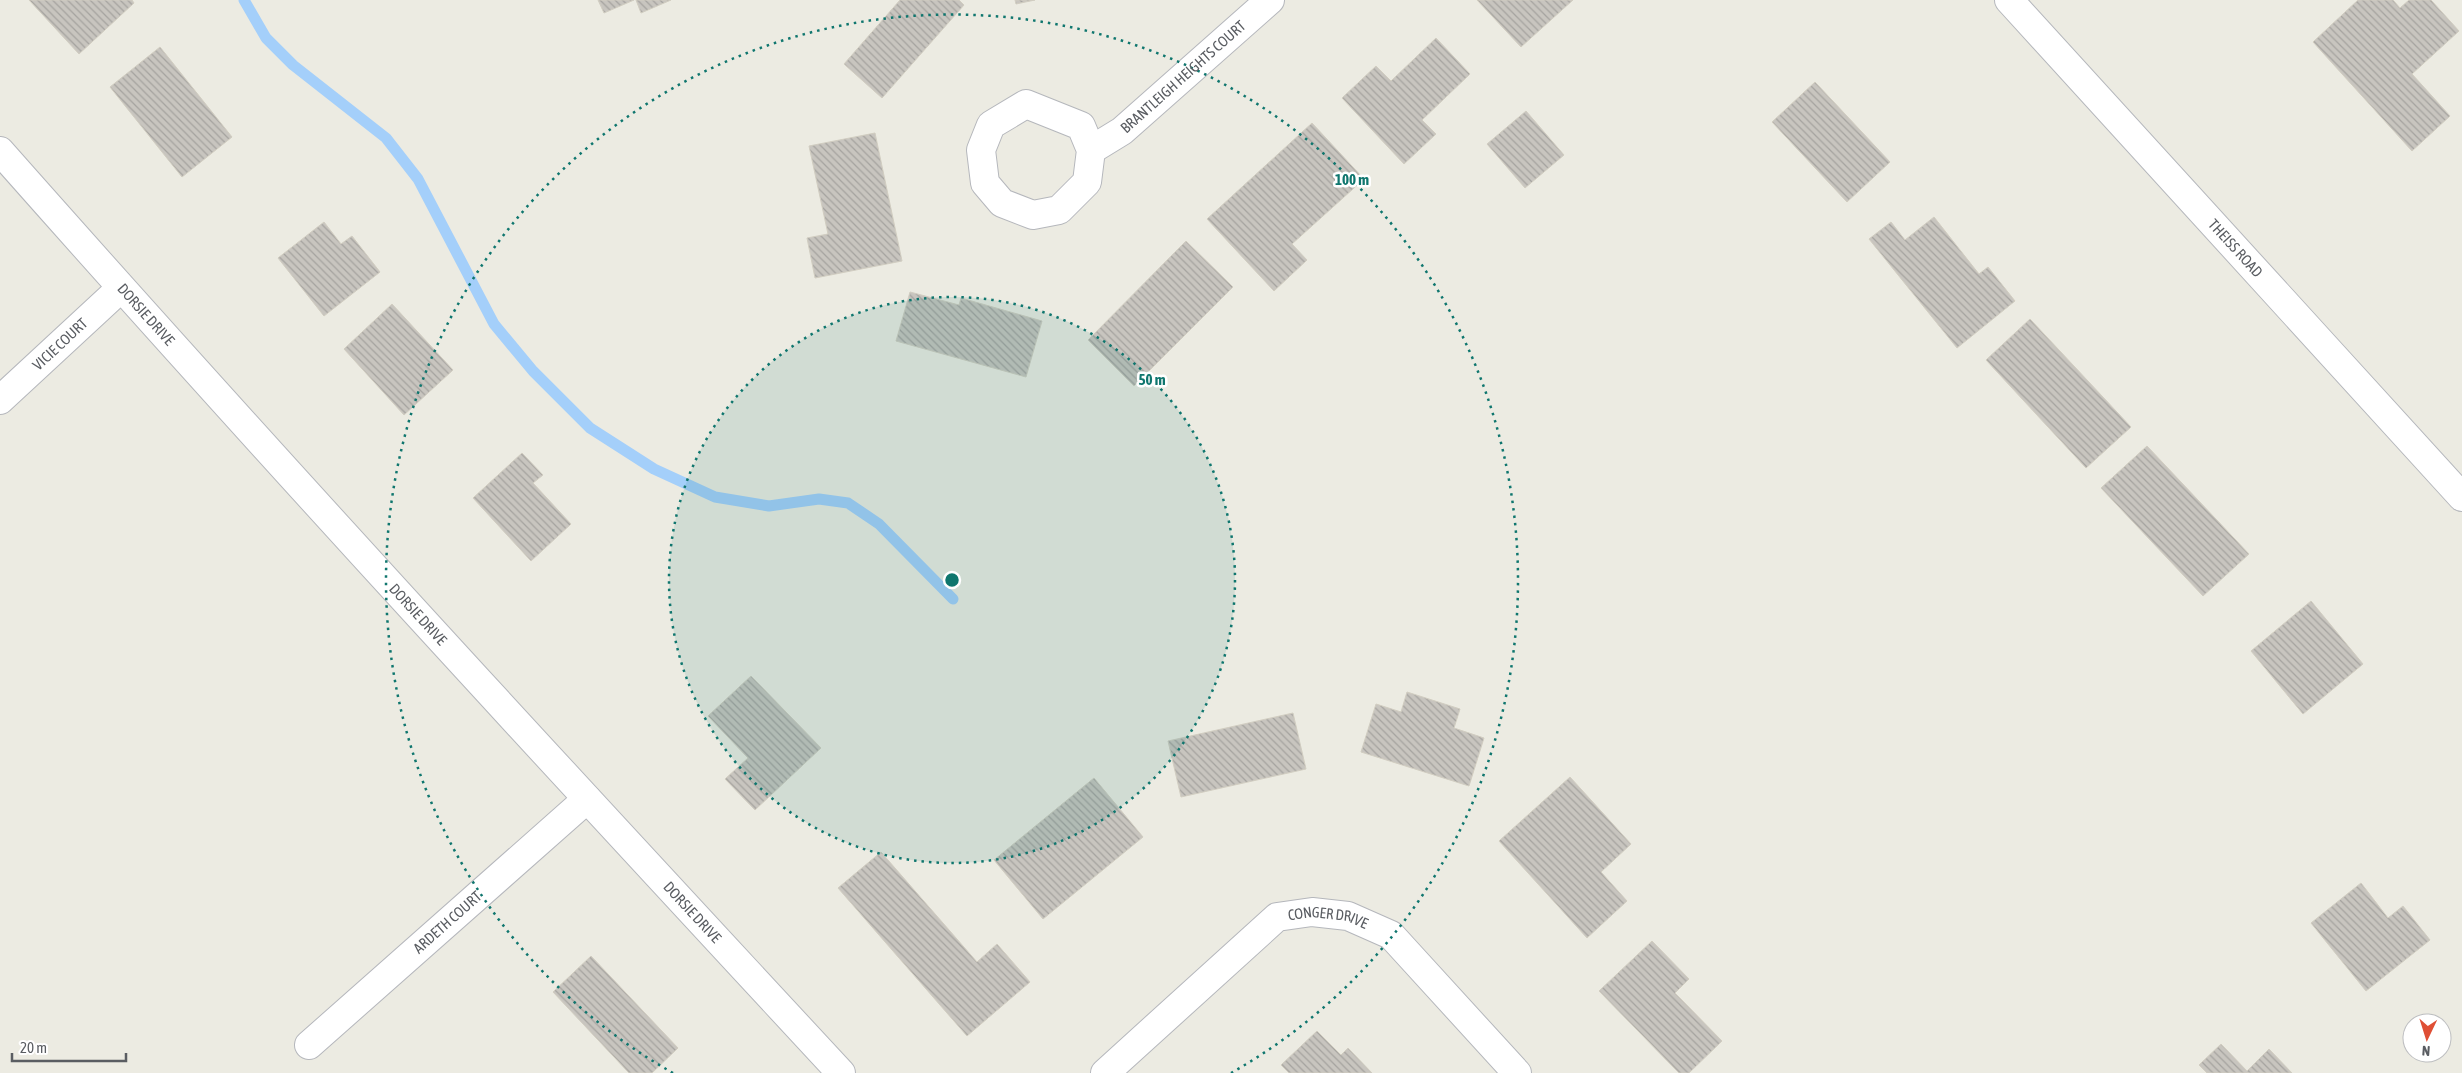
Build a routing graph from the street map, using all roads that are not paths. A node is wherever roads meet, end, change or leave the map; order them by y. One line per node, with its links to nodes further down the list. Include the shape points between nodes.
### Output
1 (1270, 0): 3 (street, BRANTLEIGH HEIGHTS COURT, via 1122,132)
2 (2009, 0): 7 (street, THEISS ROAD)
3 (1091, 150)
4 (0, 152): 5 (street, DORSIE DRIVE)
5 (121, 288): 6 (street, VICIE COURT); 8 (street, DORSIE DRIVE)
6 (0, 400)
7 (2462, 497)
8 (587, 799): 9 (street, ARDETH COURT); 10 (street, DORSIE DRIVE)
9 (309, 1045)
10 (841, 1073)
11 (1105, 1073): 12 (street, CONGER DRIVE, via 1277,917 1312,912 1348,916 1391,934)
12 (1517, 1073)

